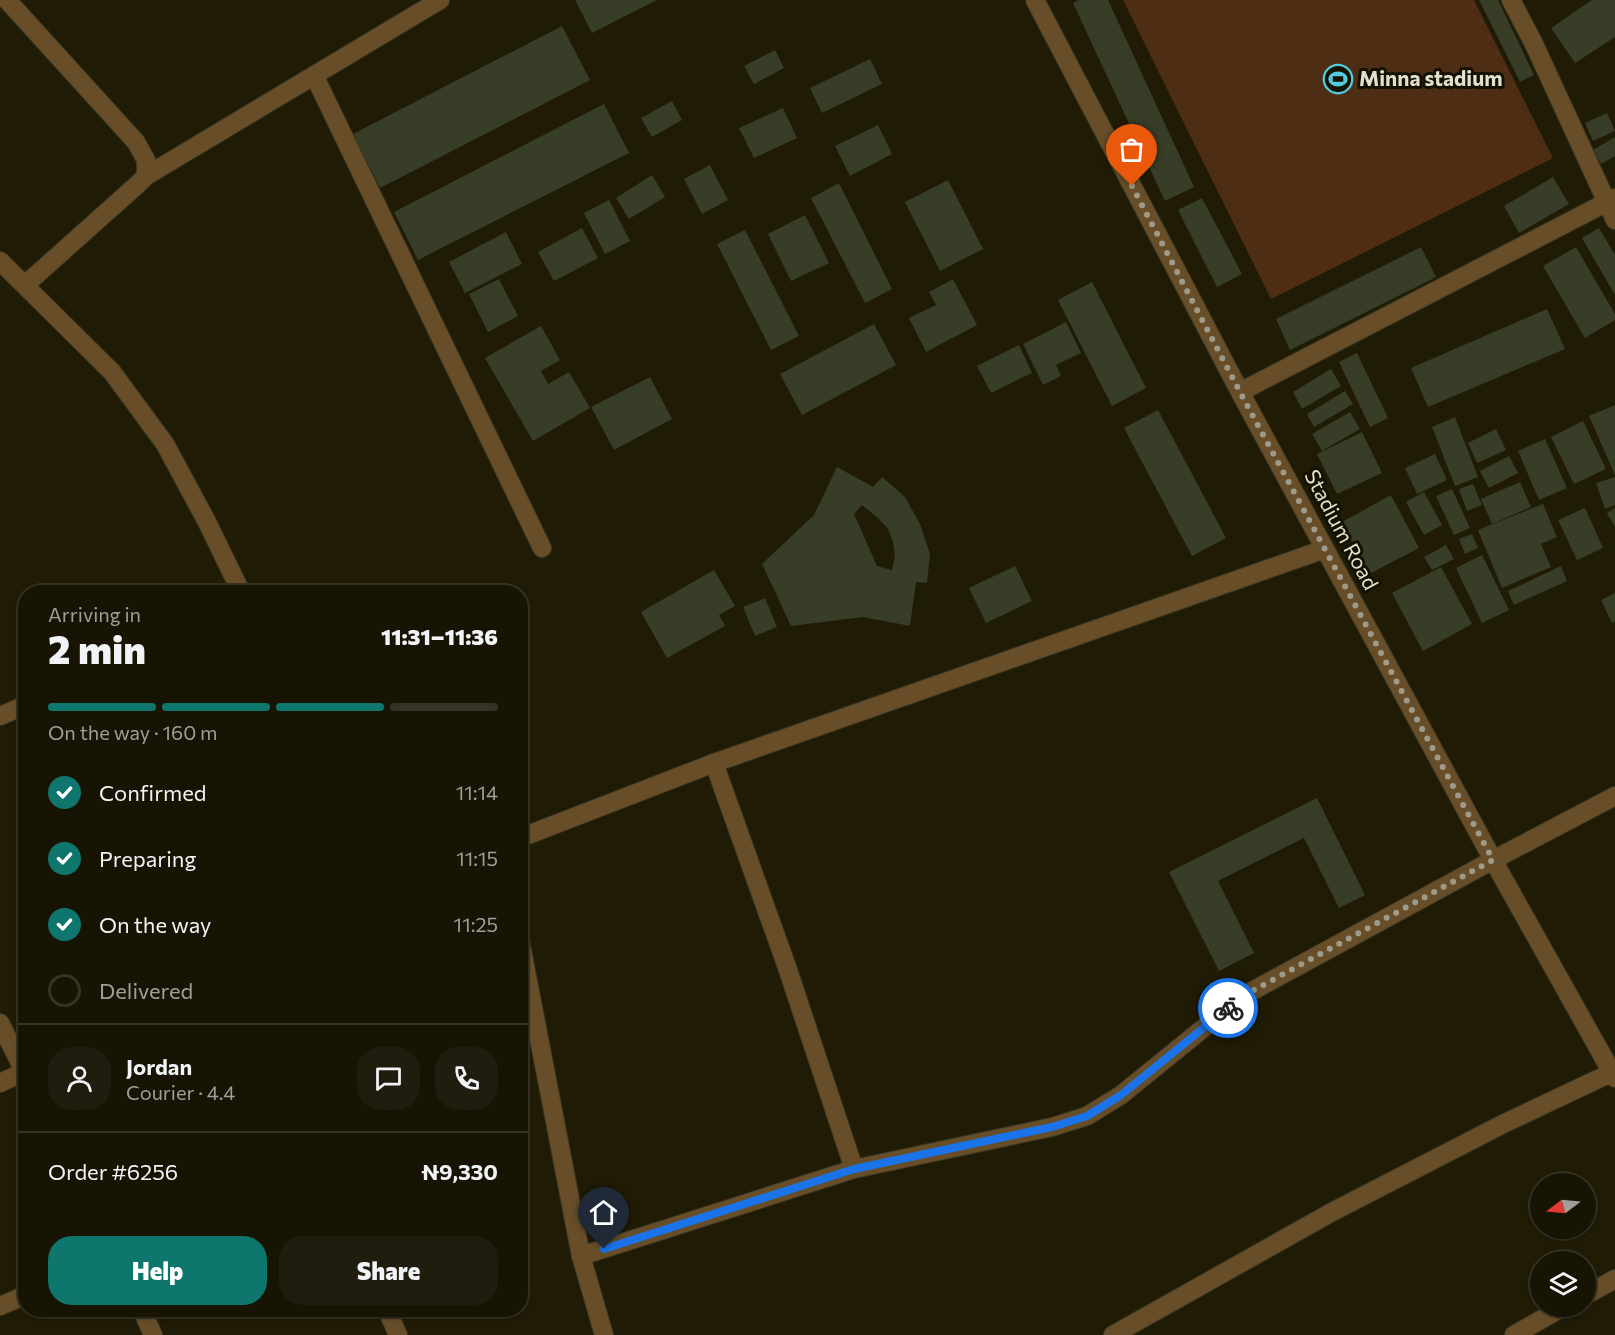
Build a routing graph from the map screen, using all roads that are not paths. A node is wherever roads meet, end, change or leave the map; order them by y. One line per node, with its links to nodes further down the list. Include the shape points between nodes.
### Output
1 (7, 0): 6 (street, via 136,142 146,160)
2 (440, 0): 5 (street)
3 (1035, 0): 11 (street, Stadium Road)
4 (1511, 0): 7 (street)
5 (314, 75): 6 (street); 12 (street)
6 (146, 176): 10 (street)
7 (1610, 200): 8 (street); 11 (street)
8 (1615, 220)
9 (0, 261): 10 (street)
10 (25, 285): 14 (street, via 112,372 165,444)
11 (1240, 392): 13 (street, Stadium Road)
12 (542, 548)
13 (1325, 549): 17 (street); 20 (street, Stadium Road)
14 (238, 585)
15 (18, 708): 16 (street)
16 (0, 716)
17 (714, 763): 19 (street); 27 (street)
18 (1615, 796): 20 (street)
19 (528, 835)
20 (1493, 860): 24 (street, Stadium Road); 27 (street, via 1243,996 1121,1095 1087,1116)
21 (528, 981): 28 (street)
22 (0, 1023): 23 (street)
23 (18, 1058)
24 (1614, 1074): 39 (street, via 1503,1124 1332,1212)
25 (18, 1075): 26 (street)
26 (0, 1083)
27 (854, 1169): 28 (street)
28 (581, 1256): 38 (street)
29 (1615, 1279): 30 (street)
30 (1596, 1289)
31 (18, 1298): 32 (street)
32 (0, 1306)
33 (145, 1317): 36 (street)
34 (390, 1317): 37 (street)
35 (1546, 1317): 40 (street)
36 (153, 1335)
37 (398, 1335)
38 (604, 1335)
39 (1113, 1335)
40 (1514, 1335)

